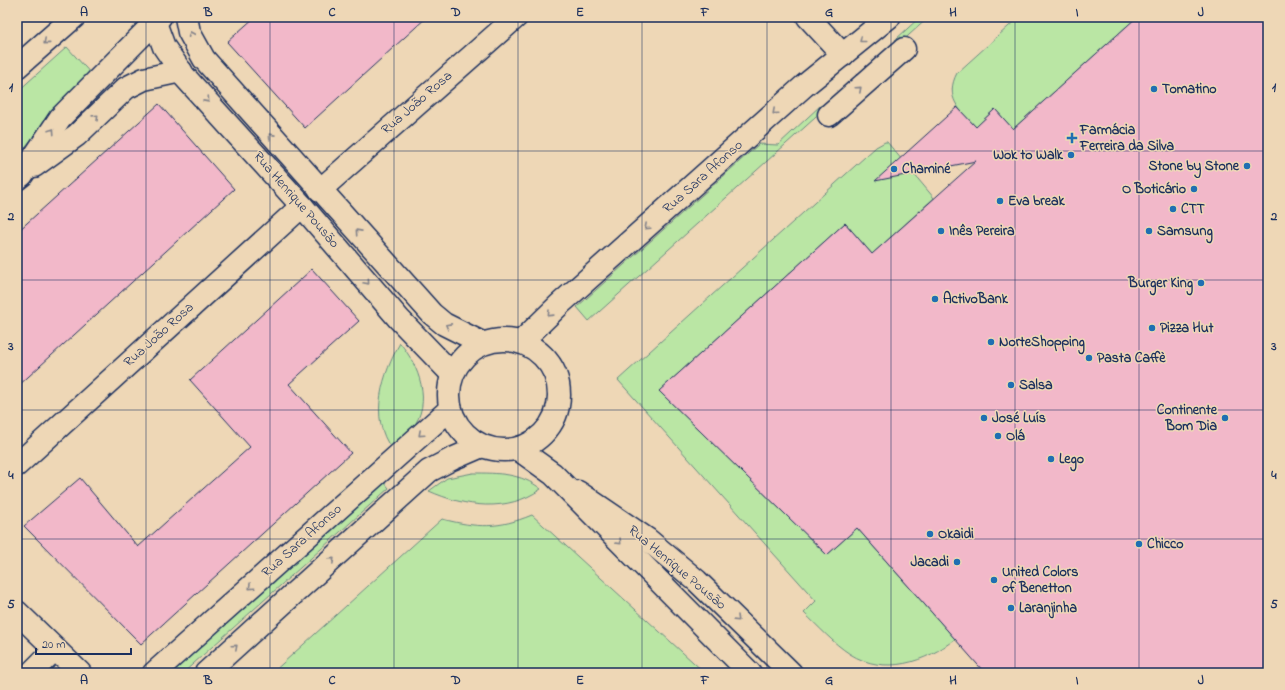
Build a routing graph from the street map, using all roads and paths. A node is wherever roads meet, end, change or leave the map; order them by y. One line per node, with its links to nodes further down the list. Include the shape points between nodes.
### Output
1 (74, 17): 9 (street, one-way to 9)
2 (186, 17): 13 (street, Rua Henrique Pousão, one-way to 2, via 204,59 189,32)
3 (516, 17): 13 (street, Rua João Rosa)
4 (808, 17): 8 (street)
5 (889, 17): 8 (street, Rua Sara Afonso, one-way to 8)
6 (156, 19): 10 (street, Rua Henrique Pousão, via 164,47); 12 (street, one-way to 6, via 60,118)
7 (904, 49): 11 (street, one-way to 7)
8 (843, 55): 15 (street, Rua Sara Afonso, one-way to 15, via 804,86 560,304)
9 (17, 67)
10 (181, 71): 12 (street, one-way to 10, via 77,135 126,88 144,79); 14 (street, Rua Henrique Pousão, one-way to 14)
11 (830, 115)
12 (19, 177)
13 (320, 190): 16 (street, Rua Henrique Pousão, one-way to 13, via 444,324 432,314)
14 (302, 206): 17 (street, Rua Henrique Pousão, one-way to 17, via 400,319); 21 (street, Rua João Rosa)
15 (521, 342): 16 (street, via 508,339); 20 (street, via 537,350 549,363 557,379 560,397 557,414 548,430 534,442)
16 (482, 343): 17 (street, via 459,361)
17 (452, 374): 18 (street, via 449,386)
18 (450, 409): 19 (street, via 456,424 468,437); 27 (street, Rua Sara Afonso, one-way to 27)
19 (482, 446): 20 (street, via 500,451); 28 (street, one-way to 19, via 429,471)
20 (518, 449): 22 (street, Rua Henrique Pousão)
21 (17, 465)
22 (553, 474): 29 (street, Rua Henrique Pousão, one-way to 29); 30 (street, Rua Henrique Pousão, one-way to 30, via 647,539 697,581)
23 (17, 612): 24 (street)
24 (55, 649): 25 (street); 26 (street)
25 (31, 673)
26 (80, 673)
27 (154, 673)
28 (206, 673)
29 (750, 673)
30 (792, 673)

